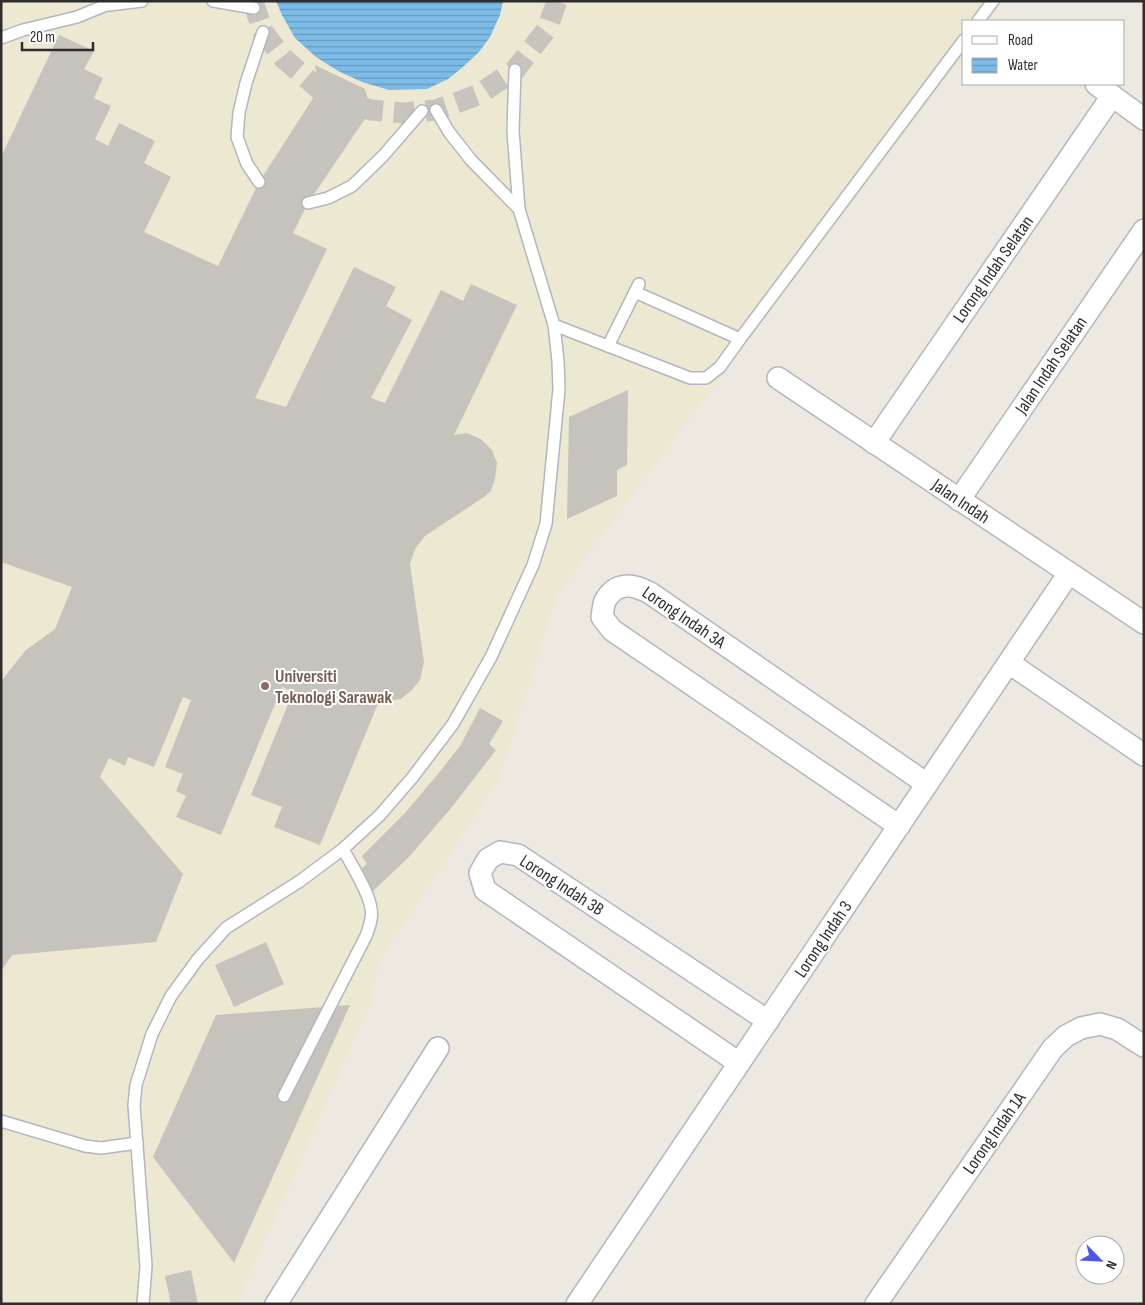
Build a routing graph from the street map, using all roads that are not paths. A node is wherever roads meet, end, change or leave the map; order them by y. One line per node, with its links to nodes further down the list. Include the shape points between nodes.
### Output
1 (142, 1): 4 (lane)
2 (212, 1): 5 (lane)
3 (993, 1): 6 (lane)
4 (112, 3): 8 (lane, via 77,17)
5 (254, 8)
6 (979, 20)
7 (263, 32): 15 (lane, via 246,83 239,113 238,137 247,164)
8 (1, 38)
9 (962, 43): 20 (lane)
10 (515, 70): 17 (lane, via 513,131)
11 (1104, 90): 14 (street); 23 (street, Lorong Indah Selatan)
12 (436, 110): 17 (lane, via 471,160)
13 (422, 111): 16 (lane, via 352,186 328,198)
14 (1144, 119)
15 (258, 182)
16 (308, 203)
17 (520, 209): 19 (lane)
18 (1144, 230): 24 (street, Jalan Indah Selatan)
19 (554, 325): 21 (lane); 31 (lane, via 559,398 546,524 533,565 491,657 453,724 380,815)
20 (740, 339): 21 (lane, via 720,367 706,378 690,378); 21 (lane, via 637,288)
21 (608, 346)
22 (778, 378): 23 (street, Jalan Indah)
23 (874, 443): 24 (street, Jalan Indah)
24 (959, 500): 25 (street, Jalan Indah)
25 (1069, 573): 26 (street, Jalan Indah); 27 (street, Lorong Indah 3)
26 (1144, 623)
27 (1009, 663): 28 (street); 29 (street, Lorong Indah 3)
28 (1144, 755)
29 (927, 784): 30 (street, Lorong Indah 3); 30 (street, Lorong Indah 3A, via 638,586 623,586 613,591 605,602 602,617 612,630)
30 (899, 826): 32 (street, Lorong Indah 3)
31 (343, 849): 36 (lane, via 369,899 371,922); 38 (lane, via 226,928 198,958 171,996 152,1034 136,1085)
32 (768, 1021): 35 (street, Lorong Indah 3); 35 (street, Lorong Indah 3B, via 518,855 500,852 488,859 480,873 485,890)
33 (1144, 1046): 42 (street, Lorong Indah 1A, via 1117,1028 1100,1024 1066,1036 1053,1048)
34 (438, 1048): 40 (street)
35 (739, 1064): 41 (street, Lorong Indah 3)
36 (284, 1096)
37 (1, 1121): 38 (lane, via 84,1146 101,1148)
38 (137, 1143): 39 (lane, via 146,1266)
39 (143, 1304)
40 (276, 1304)
41 (577, 1304)
42 (876, 1304)

